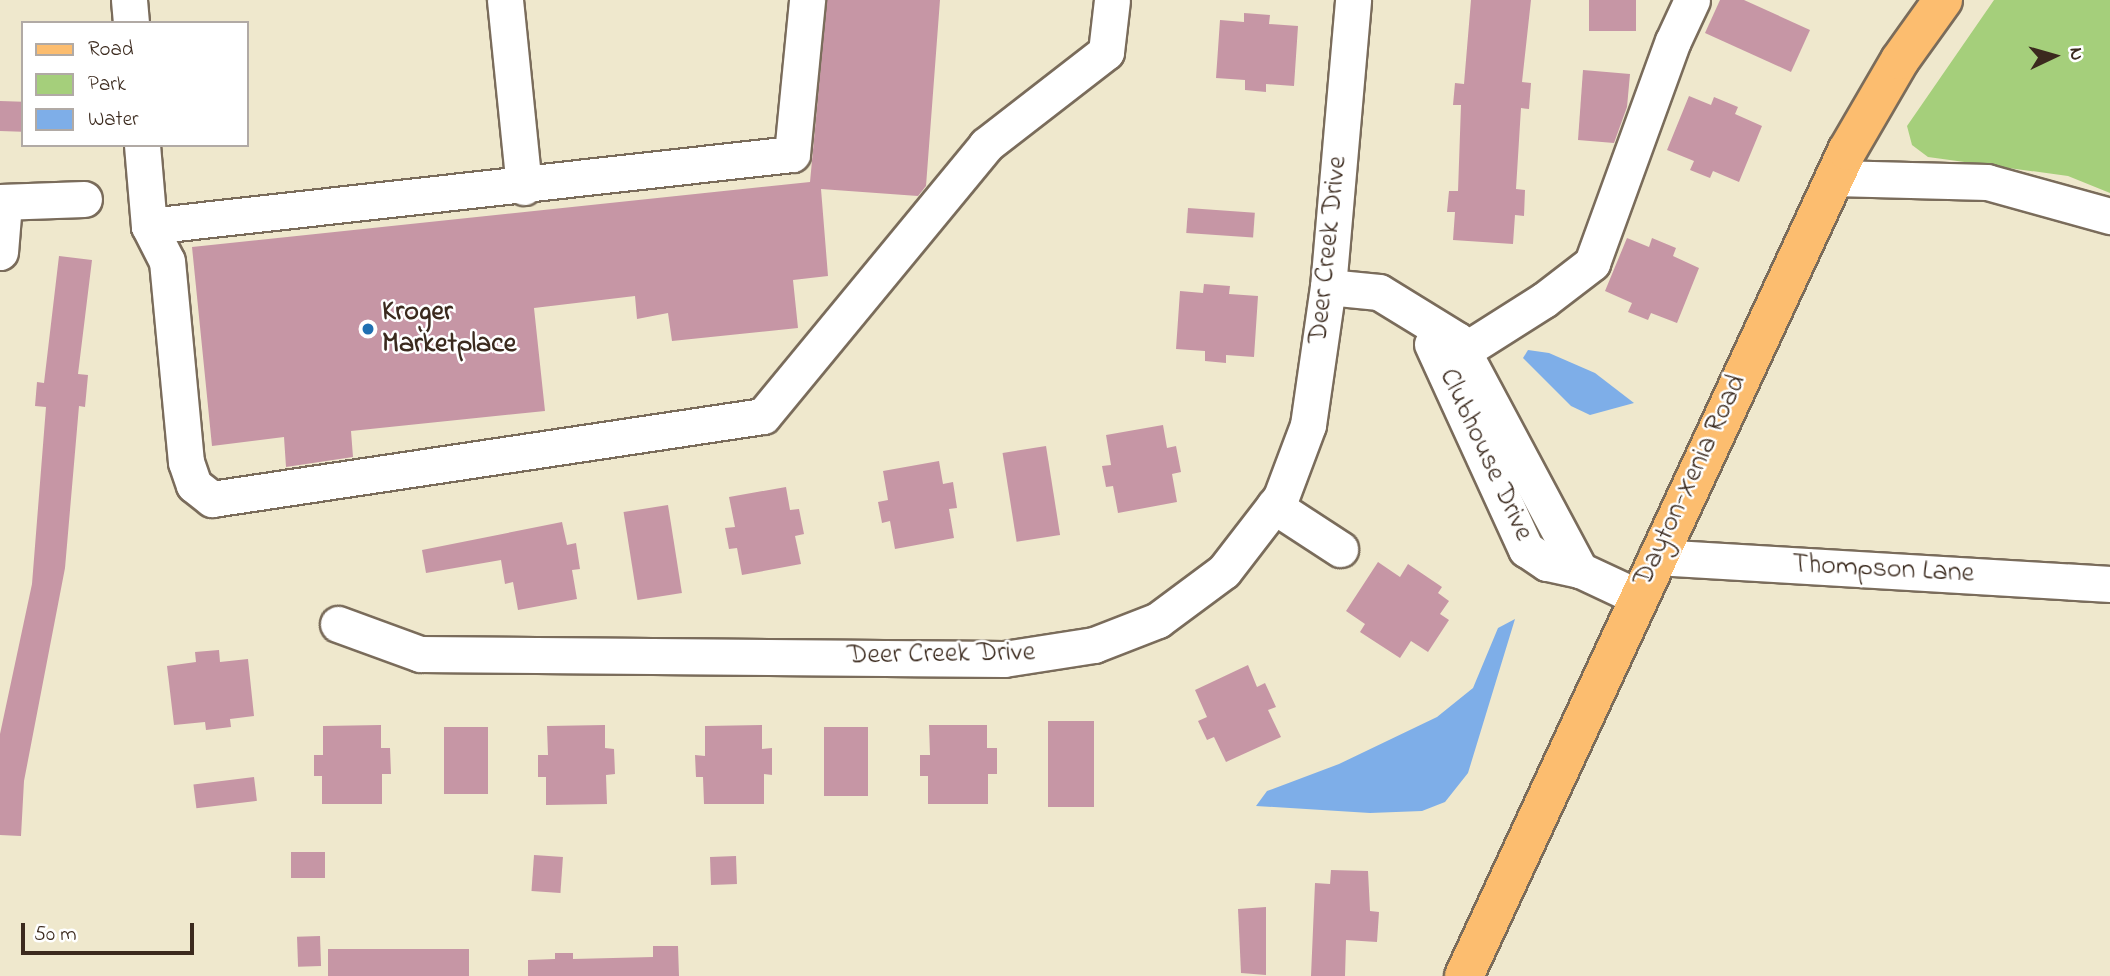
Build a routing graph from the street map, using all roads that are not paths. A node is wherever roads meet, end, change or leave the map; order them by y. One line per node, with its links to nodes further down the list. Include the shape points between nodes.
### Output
1 (129, 0): 8 (street)
2 (505, 0): 11 (street)
3 (807, 0): 11 (street, via 792,154)
4 (1111, 0): 15 (street, via 1107,52 986,145 763,416 212,499 194,485 186,462 167,261)
5 (1353, 0): 17 (street, Deer Creek Drive)
6 (1692, 0): 18 (street, via 1592,263)
7 (1943, 0): 10 (main road, Dayton-Xenia Road, via 1900,60)
8 (131, 21)
9 (142, 147): 15 (street)
10 (1834, 178): 14 (street, via 1987,182); 21 (main road, Dayton-Xenia Road)
11 (524, 187): 15 (street)
12 (84, 199): 13 (street)
13 (2, 203): 16 (street)
14 (2110, 216)
15 (149, 226)
16 (0, 252)
17 (1328, 287): 18 (street, Clubhouse Drive, via 1379,292 1413,310 1457,340); 19 (street, Deer Creek Drive, via 1308,425)
18 (1453, 358): 23 (street, Clubhouse Drive, via 1580,570)
19 (1275, 506): 20 (street); 24 (street, Deer Creek Drive, via 1224,571 1158,620 1094,645 1004,659 420,654)
20 (1340, 549)
21 (1657, 557): 22 (street, Thompson Lane); 23 (main road, Dayton-Xenia Road)
22 (2110, 584)
23 (1638, 597): 25 (main road, Dayton-Xenia Road)
24 (338, 624)
25 (1464, 976)

